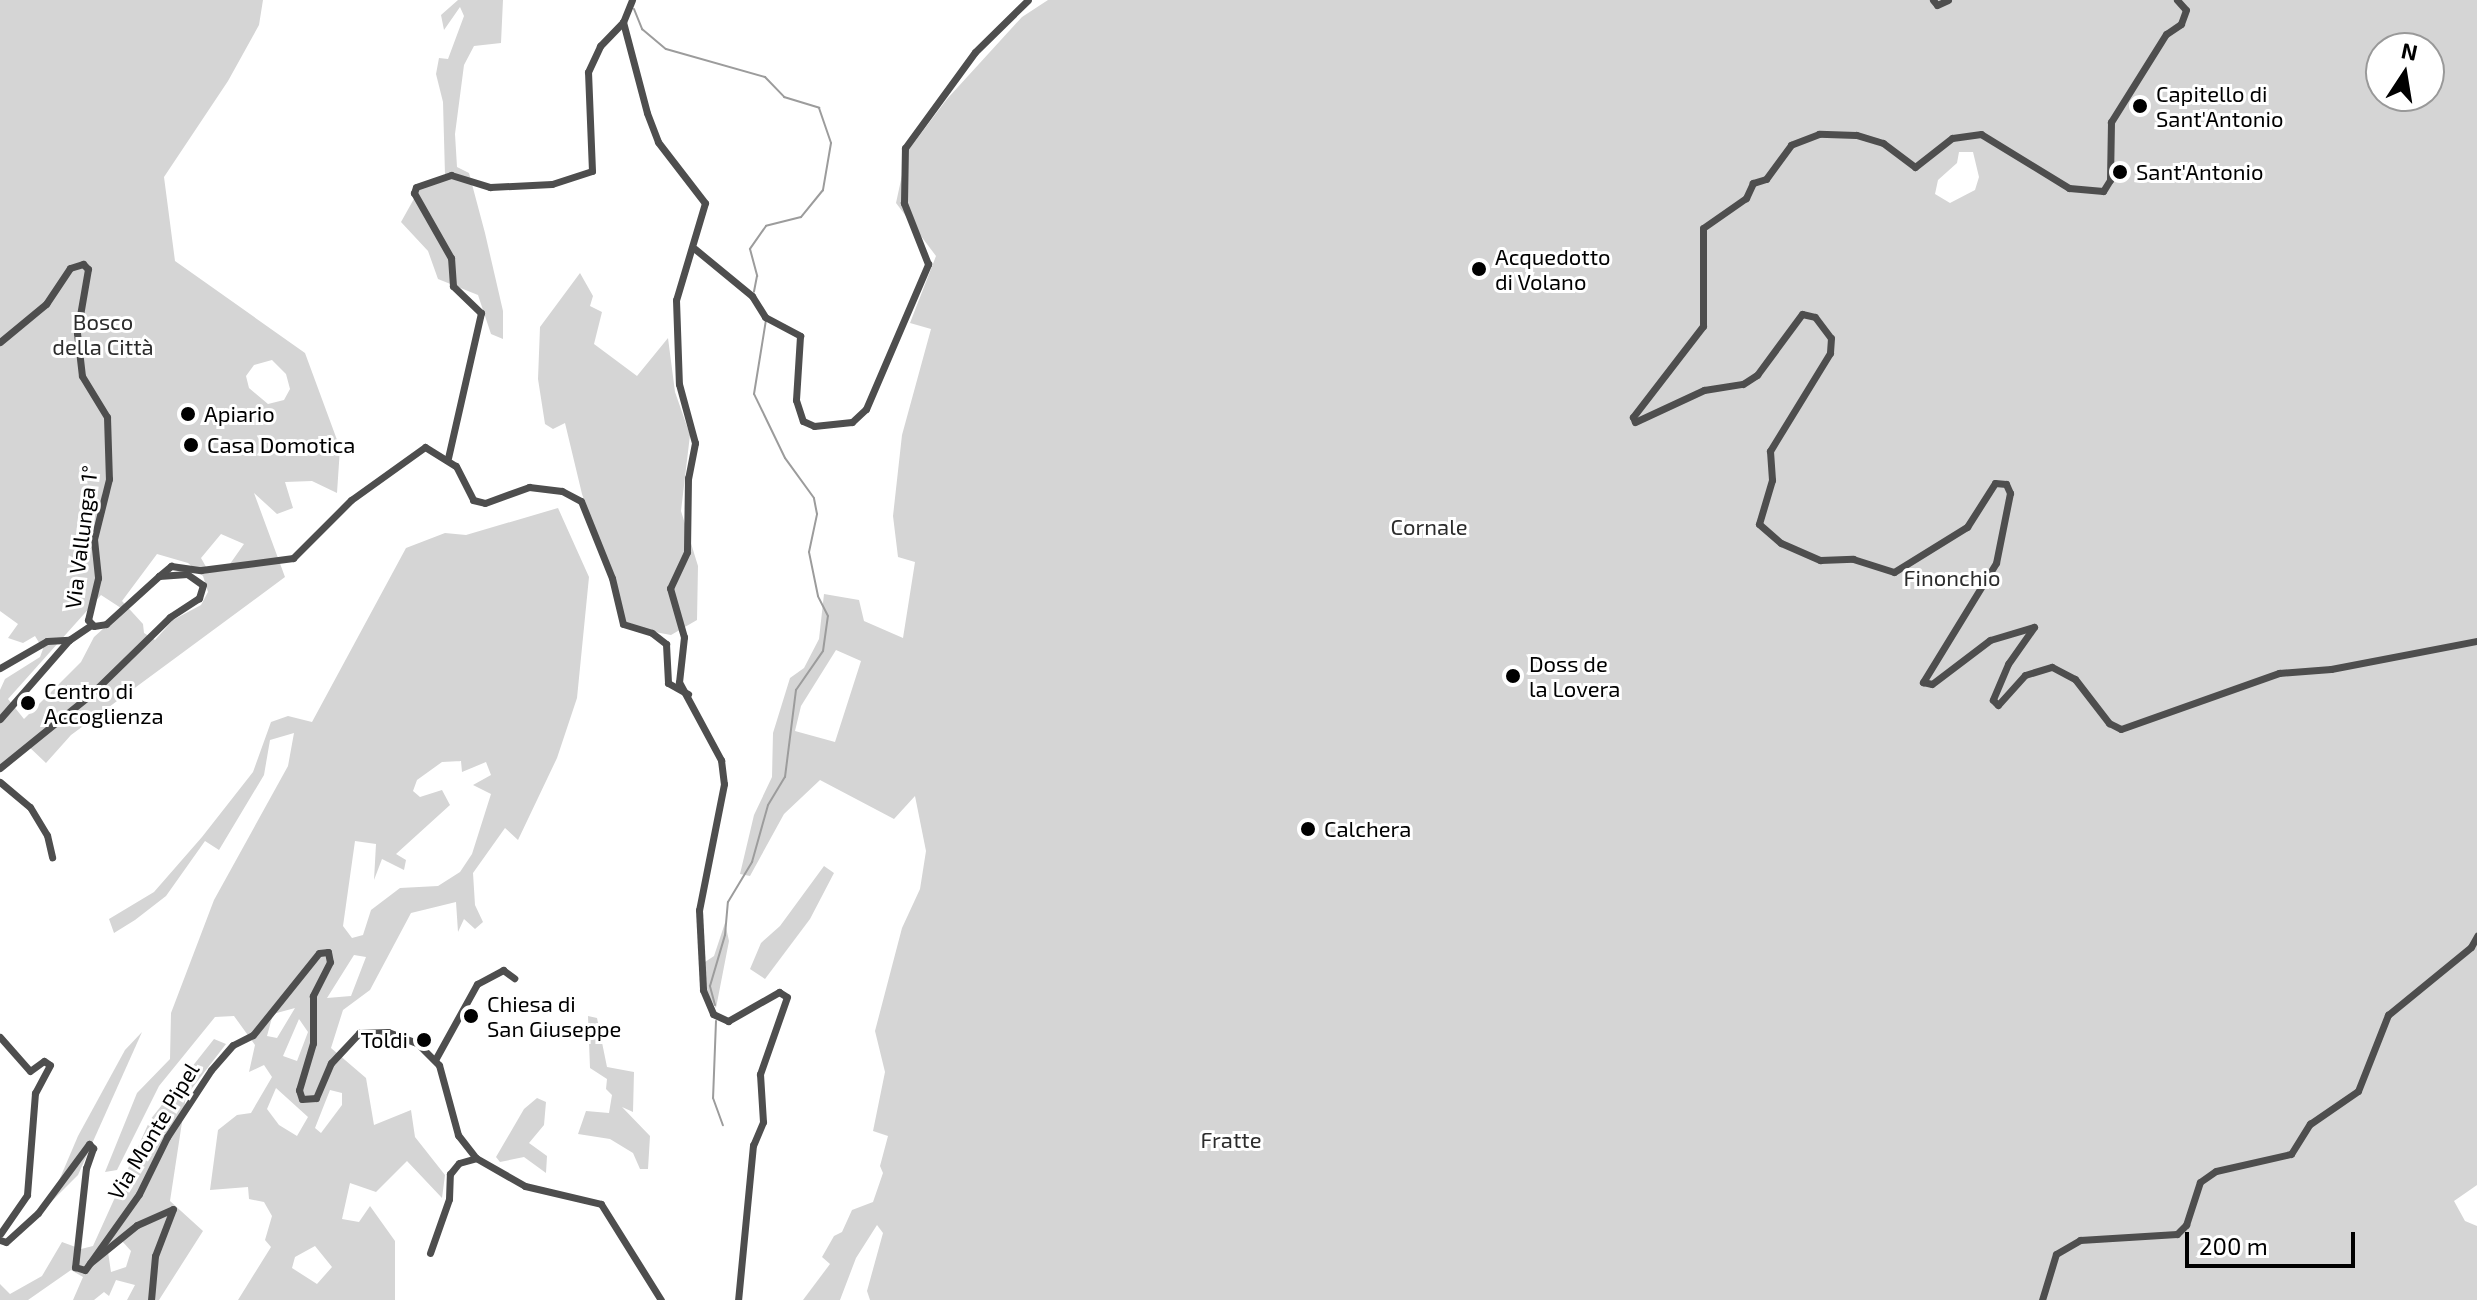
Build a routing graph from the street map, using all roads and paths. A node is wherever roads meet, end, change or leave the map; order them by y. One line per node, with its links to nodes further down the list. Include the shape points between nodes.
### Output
1 (632, 0): 6 (street)
2 (1028, 0): 7 (street, via 975,52 905,148 904,203 928,264 866,409 852,422 814,426 803,421 796,400 800,336 765,317 744,288)
3 (1933, 0): 4 (street, via 1937,5)
4 (1948, 0)
5 (2177, 0): 13 (street, via 2186,10 2181,24 2166,34 2114,114 2110,180 2103,191 2069,188 1981,134 1952,138 1915,167 1883,143 1856,135 1819,134 1791,145 1766,179 1753,183 1746,198 1703,228 1703,326 1633,417 1635,422 1704,390 1743,384 1757,375 1802,314 1815,317 1831,338 1830,353 1770,451 1772,480 1759,524 1781,543 1820,560 1853,559 1894,572 1967,527 1995,483 2006,484 2010,493 1996,563 1923,682 1932,684 1990,640 2034,627 2008,664 1993,700 1998,705 2025,675 2052,667 2075,679 2109,723 2121,729 2279,673 2331,669)
6 (623, 22): 7 (street, via 658,142 705,203); 9 (street, via 591,60 592,171 552,184 490,187 451,175 416,187 414,193 451,258 453,286 481,313)
7 (695, 249): 15 (street, via 676,300 679,384 695,443 688,478 687,552 670,588 683,627 679,682)
8 (0, 342): 11 (street, Via Vallunga 1°, via 46,304 70,268 83,264 88,269 90,280 78,314 80,365 109,427 109,479 94,539 98,578)
9 (448, 458): 10 (street, via 430,448 416,449 397,470 351,500 293,558 211,569 171,566); 15 (street, via 473,500 485,503 529,487 562,491 581,501 612,578 623,624 652,633 666,644 668,683)
10 (159, 576): 11 (street, Via Vallunga 1°, via 106,624); 17 (street, via 176,572 197,577 203,585 199,598 170,617 90,695)
11 (91, 625): 12 (street)
12 (69, 640): 14 (street, via 47,641); 16 (street)
13 (2477, 641)
14 (0, 668)
15 (688, 694): 31 (street, via 721,760 724,784 699,910 703,990 713,1014 723,1020 735,1020 779,992 787,997 760,1074 763,1122 753,1145)
16 (0, 719)
17 (0, 768)
18 (0, 782): 19 (street, via 30,807 47,835)
19 (52, 857)
20 (2477, 936): 32 (street, via 2471,947 2388,1015 2358,1091 2310,1124 2291,1154 2216,1171 2200,1182 2186,1225 2177,1234 2080,1240 2056,1254)
21 (514, 978): 23 (street, via 503,970 477,984)
22 (0, 1037): 25 (street, via 30,1071 44,1061 50,1065 35,1093 27,1195)
23 (435, 1060): 24 (street, via 458,1135); 28 (street, Via Monte Pipel, via 417,1043 379,1030 359,1033 342,1049 316,1098 302,1099 299,1090 313,1043 313,996 330,962 328,952 322,952 253,1035 233,1045 211,1070 167,1137 139,1194)
24 (476, 1158): 27 (street, via 459,1163 450,1174 447,1207); 30 (street, via 525,1186 601,1204)
25 (0, 1234)
26 (0, 1240): 28 (street, Via Monte Pipel, via 6,1242 38,1213 89,1144 93,1148 75,1267 85,1270)
27 (430, 1253)
28 (90, 1263): 29 (street, via 137,1225 173,1209 155,1256)
29 (151, 1300)
30 (661, 1300)
31 (738, 1300)
32 (2042, 1300)

